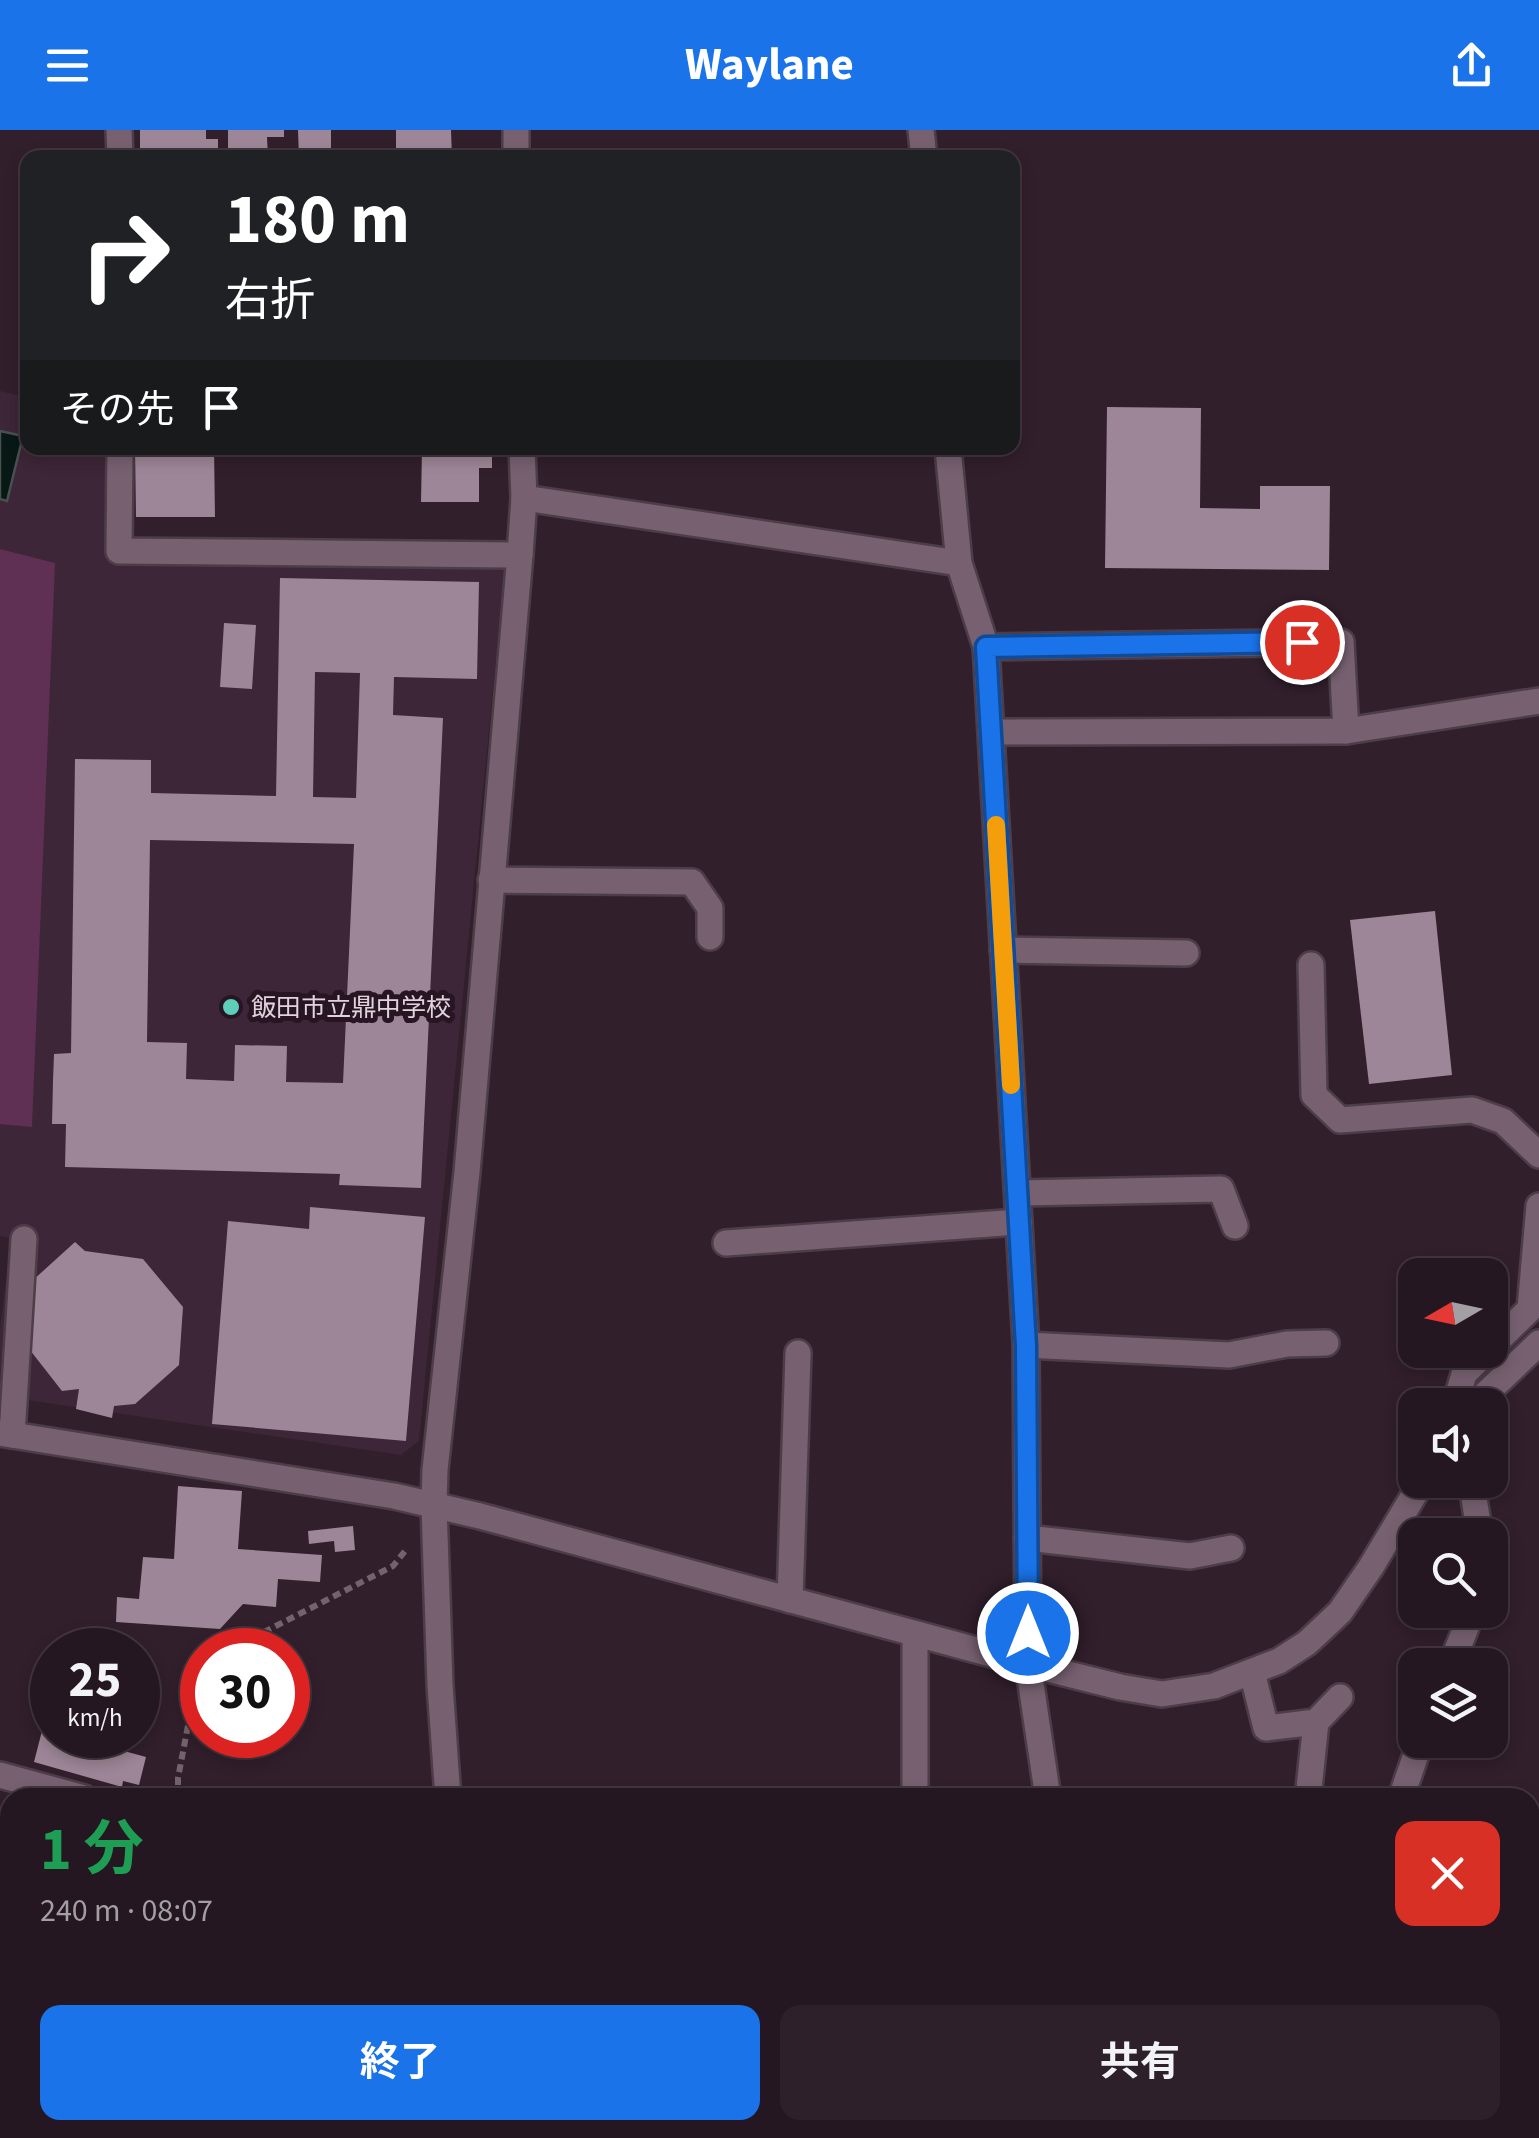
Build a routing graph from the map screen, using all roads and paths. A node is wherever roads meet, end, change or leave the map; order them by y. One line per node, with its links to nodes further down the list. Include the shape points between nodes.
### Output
1 (120, 455): 5 (street, via 119,551)
2 (522, 455): 4 (street)
3 (949, 455): 6 (street)
4 (524, 498): 5 (street); 6 (street)
5 (520, 555): 11 (street)
6 (958, 564): 7 (street)
7 (986, 647): 9 (street); 10 (street, via 1341,642)
8 (1539, 701): 10 (street)
9 (991, 732): 10 (street); 13 (street)
10 (1346, 732)
11 (491, 880): 12 (street, via 692,882 710,908); 31 (street)
12 (710, 937)
13 (1004, 950): 14 (street); 17 (street)
14 (1186, 953)
15 (1311, 965): 16 (street, via 1314,1094 1340,1120 1472,1110 1504,1121)
16 (1539, 1155)
17 (1018, 1192): 19 (street); 20 (street, via 1221,1189)
18 (1539, 1206): 23 (street, via 1530,1309)
19 (1019, 1222): 22 (street); 26 (street)
20 (1235, 1226)
21 (24, 1239): 29 (street)
22 (726, 1243)
23 (1508, 1330)
24 (1326, 1343): 26 (street, via 1229,1354)
25 (1539, 1343): 28 (street)
26 (1026, 1346): 32 (street)
27 (798, 1354): 34 (street)
28 (1492, 1388)
29 (6, 1434): 31 (street)
30 (1411, 1498): 38 (street, via 1340,1612 1307,1643)
31 (434, 1504): 34 (street); 35 (path, via 393,1566); 46 (street)
32 (1027, 1538): 33 (street, via 1190,1556); 37 (street)
33 (1231, 1548)
34 (790, 1600): 36 (street)
35 (272, 1628)
36 (915, 1634): 37 (street); 47 (street)
37 (1028, 1664): 38 (street, via 1162,1694); 48 (street)
38 (1252, 1672): 40 (street, via 1266,1728)
39 (1340, 1697): 40 (street)
40 (1316, 1722): 49 (street)
41 (182, 1758): 45 (path)
42 (1414, 1758): 50 (street)
43 (0, 1775): 44 (street)
44 (47, 1788)
45 (178, 1788)
46 (447, 1788)
47 (915, 1788)
48 (1047, 1788)
49 (1309, 1788)
50 (1404, 1788)

